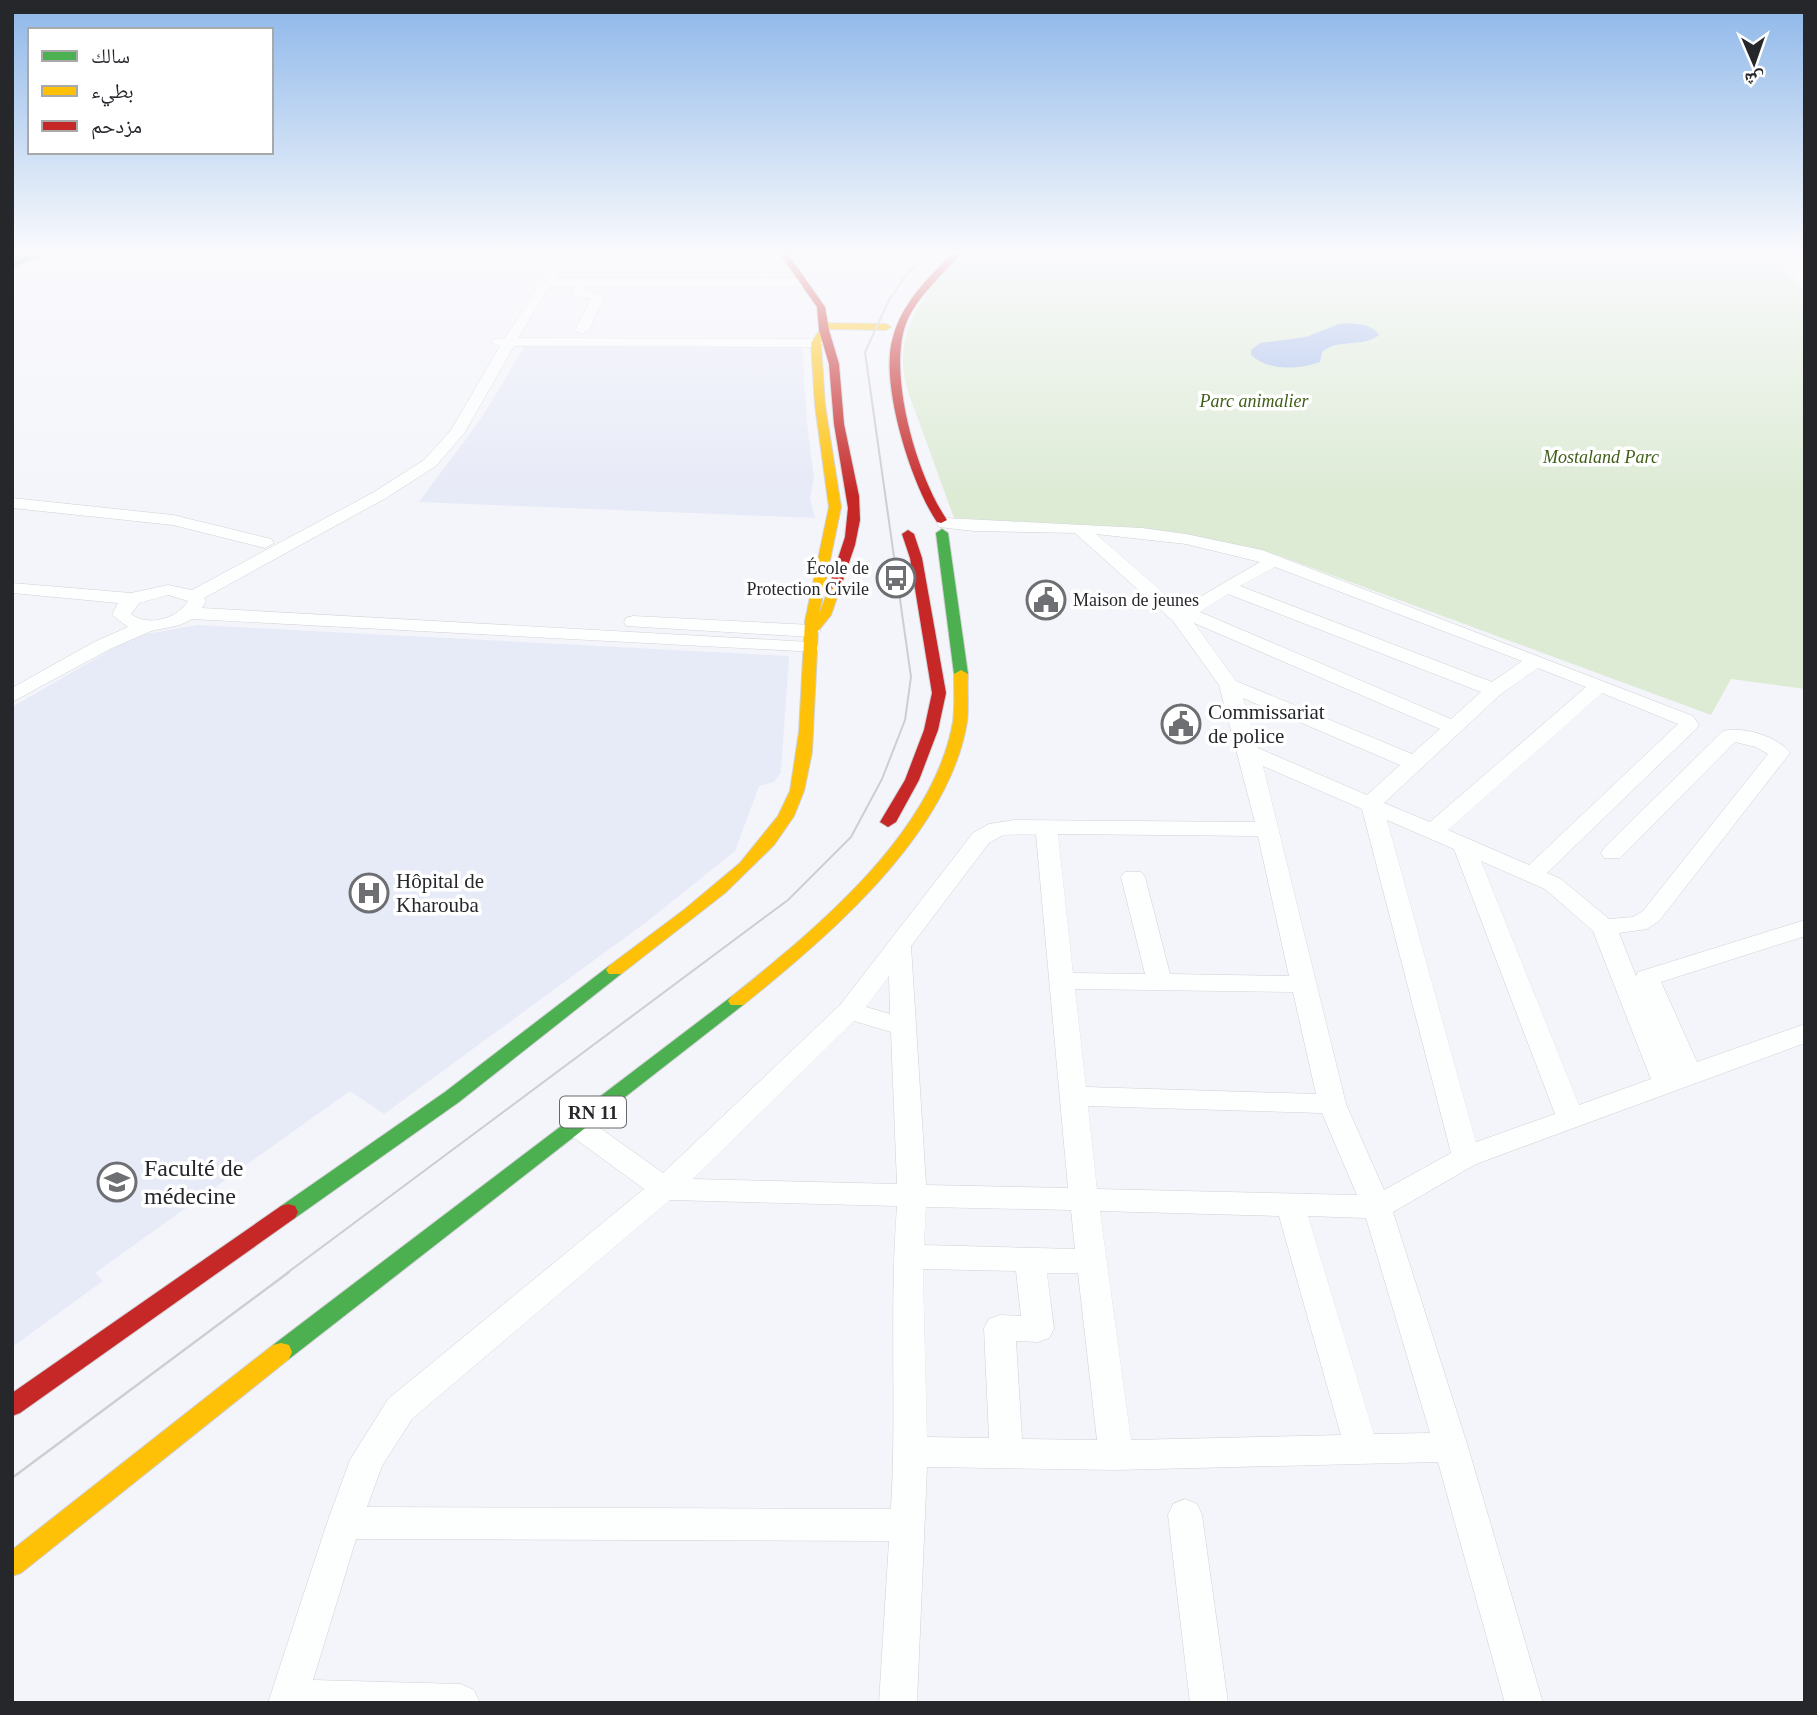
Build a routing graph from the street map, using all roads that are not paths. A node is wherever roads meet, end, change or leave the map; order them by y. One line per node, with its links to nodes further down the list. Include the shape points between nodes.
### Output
1 (508, 334): 7 (street)
2 (784, 334): 7 (street)
3 (821, 334): 24 (main road, via 820,405 835,507)
4 (822, 334): 24 (main road, via 831,343 854,517 851,543)
5 (882, 334): 8 (main road, via 878,366)
6 (899, 334): 11 (main road, RN 11, via 892,348 892,371 902,418 929,507)
7 (503, 342): 13 (street, via 444,429 417,456); 14 (street, via 457,432 430,463 380,495)
8 (896, 457)
9 (21, 503): 10 (street); 13 (street, via 173,520)
10 (12, 518)
11 (943, 526): 12 (street); 38 (main road, via 929,536 913,523 939,693 912,780); 56 (main road, RN 11, via 962,693 957,734 940,783 913,829 868,887 813,939)
12 (1080, 528): 15 (street, via 1186,539); 22 (street)
13 (265, 543): 14 (street)
14 (248, 558): 19 (street)
15 (1276, 560): 17 (street); 25 (street)
16 (12, 587): 18 (street)
17 (1226, 587): 22 (street); 29 (street)
18 (133, 599): 19 (street, via 156,592); 21 (street)
19 (190, 600): 23 (street, via 168,622); 24 (street)
20 (12, 601): 21 (street)
21 (121, 614): 23 (street, via 131,623); 26 (street)
22 (1183, 615): 27 (street); 31 (street)
23 (149, 625): 30 (street)
24 (811, 640): 65 (main road, via 802,762 791,810 779,830 754,854 587,993 390,1142)
25 (1536, 660): 28 (street); 29 (street)
26 (12, 679)
27 (1229, 685): 32 (street); 33 (street)
28 (1600, 685): 37 (street); 41 (street, via 1689,725)
29 (1494, 690): 31 (street)
30 (12, 696)
31 (1453, 727): 33 (street)
32 (1249, 752): 34 (street); 36 (street)
33 (1414, 763): 34 (street)
34 (1371, 803): 37 (street); 57 (street)
35 (1046, 827): 36 (street); 45 (street, via 1002,827 984,835); 46 (street)
36 (1266, 829): 48 (street)
37 (1432, 832): 39 (street)
38 (877, 835)
39 (1464, 846): 41 (street); 55 (street)
40 (1612, 853): 43 (street, via 1730,735 1763,742 1780,753 1651,916 1639,924)
41 (1532, 875): 43 (street, via 1553,884)
42 (1133, 877): 47 (street)
43 (1604, 927): 52 (street)
44 (1805, 928): 52 (street, via 1647,978)
45 (900, 947): 49 (street); 50 (street)
46 (1061, 981): 47 (street); 53 (street)
47 (1160, 982): 48 (street)
48 (1302, 984): 54 (street)
49 (849, 1011): 50 (street); 58 (street)
50 (903, 1027): 59 (street)
51 (1805, 1033): 52 (street)
52 (1678, 1078): 55 (street)
53 (1073, 1096): 54 (street); 60 (street)
54 (1332, 1104): 62 (street)
55 (1571, 1120): 57 (street)
56 (576, 1125): 58 (street); 74 (main road, RN 11, via 265,1363)
57 (1466, 1157): 62 (street)
58 (664, 1189): 59 (street); 72 (street, via 400,1409 367,1460)
59 (912, 1194): 60 (street); 63 (street)
60 (1084, 1200): 61 (street); 64 (street)
61 (1290, 1205): 62 (street); 67 (street)
62 (1377, 1207): 66 (street)
63 (908, 1257): 64 (street); 68 (street)
64 (1092, 1261): 69 (street, via 1030,1261 1038,1329 1000,1328); 70 (street)
65 (12, 1406)
66 (1451, 1447): 67 (street); 79 (street)
67 (1362, 1449): 70 (street)
68 (911, 1452): 69 (street); 73 (street)
69 (1006, 1454): 70 (street)
70 (1116, 1455)
71 (1185, 1515): 78 (street)
72 (344, 1523): 73 (street); 75 (street)
73 (906, 1525): 77 (street)
74 (12, 1565)
75 (288, 1700): 76 (street)
76 (461, 1703)
77 (898, 1703)
78 (1209, 1703)
79 (1524, 1703)

